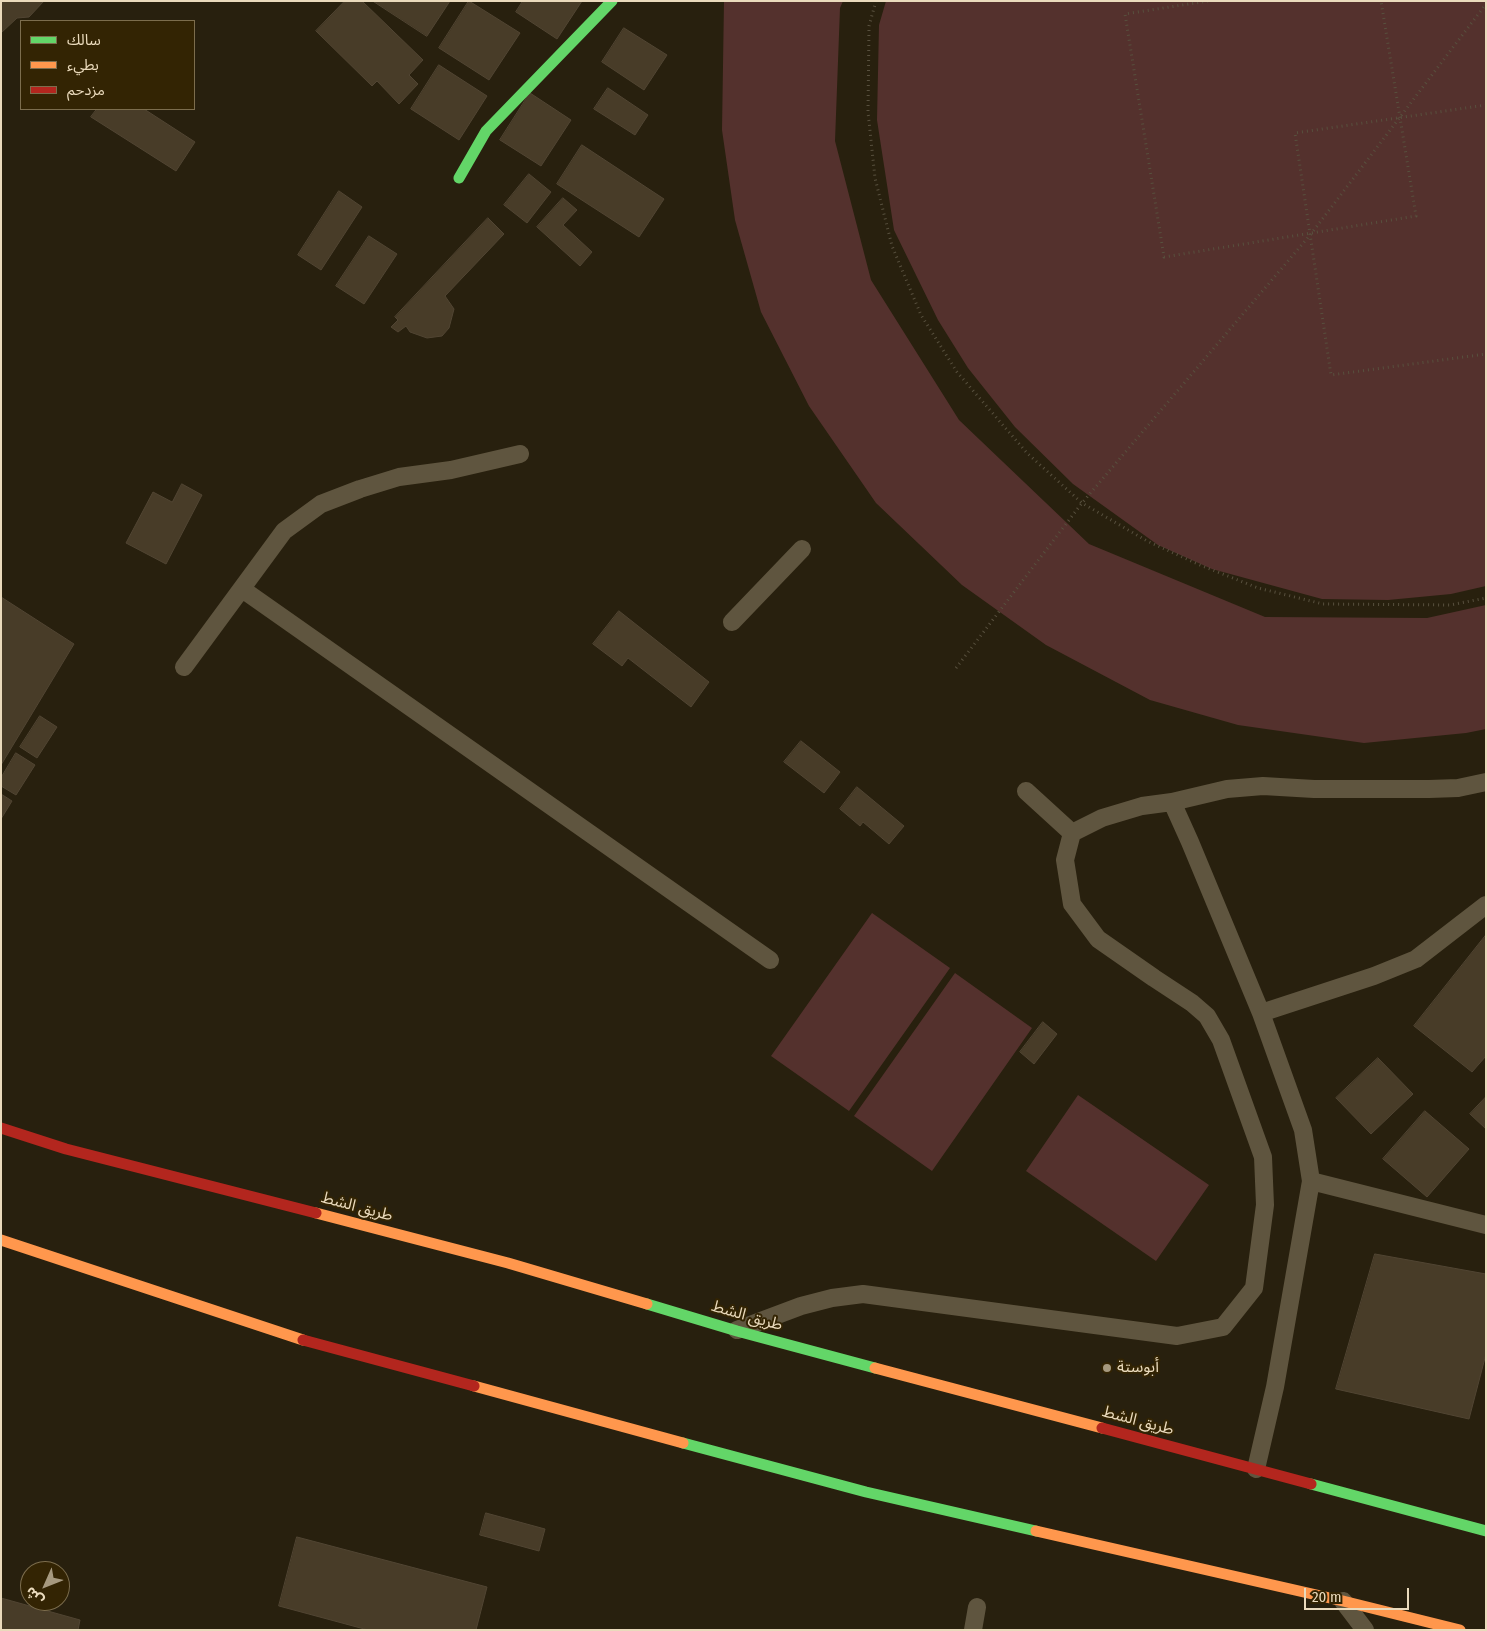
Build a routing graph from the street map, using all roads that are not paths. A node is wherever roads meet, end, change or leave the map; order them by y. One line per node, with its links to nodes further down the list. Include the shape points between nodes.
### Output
1 (612, 1): 2 (main road, via 486,131)
2 (459, 178)
3 (520, 454): 5 (lane, via 451,470 398,477 321,504 284,531)
4 (802, 549): 6 (lane)
5 (242, 588): 7 (lane); 13 (lane)
6 (732, 622)
7 (184, 667)
8 (1486, 782): 10 (lane, via 1458,788 1429,789 1226,788)
9 (1026, 792): 11 (lane)
10 (1172, 802): 11 (lane, via 1142,806 1102,818); 14 (lane)
11 (1072, 833): 19 (lane, via 1064,860 1072,904 1098,939 1192,1002 1207,1016 1221,1040 1264,1157 1265,1205 1254,1288 1223,1327 1177,1336 863,1294 801,1306)
12 (1486, 905): 14 (lane, via 1416,959)
13 (770, 960)
14 (1261, 1013): 16 (lane, via 1303,1130)
15 (1, 1128): 19 (main road, طريق الشط, via 66,1149 508,1263)
16 (1311, 1182): 17 (lane); 20 (lane, via 1275,1387)
17 (1486, 1225)
18 (1, 1240): 22 (main road, via 286,1335 866,1492)
19 (736, 1331): 20 (main road, طريق الشط)
20 (1256, 1469): 21 (main road, طريق الشط)
21 (1486, 1531)
22 (1343, 1601): 25 (lane); 26 (main road)
23 (978, 1607): 24 (lane)
24 (973, 1630)
25 (1364, 1630)
26 (1460, 1630)

